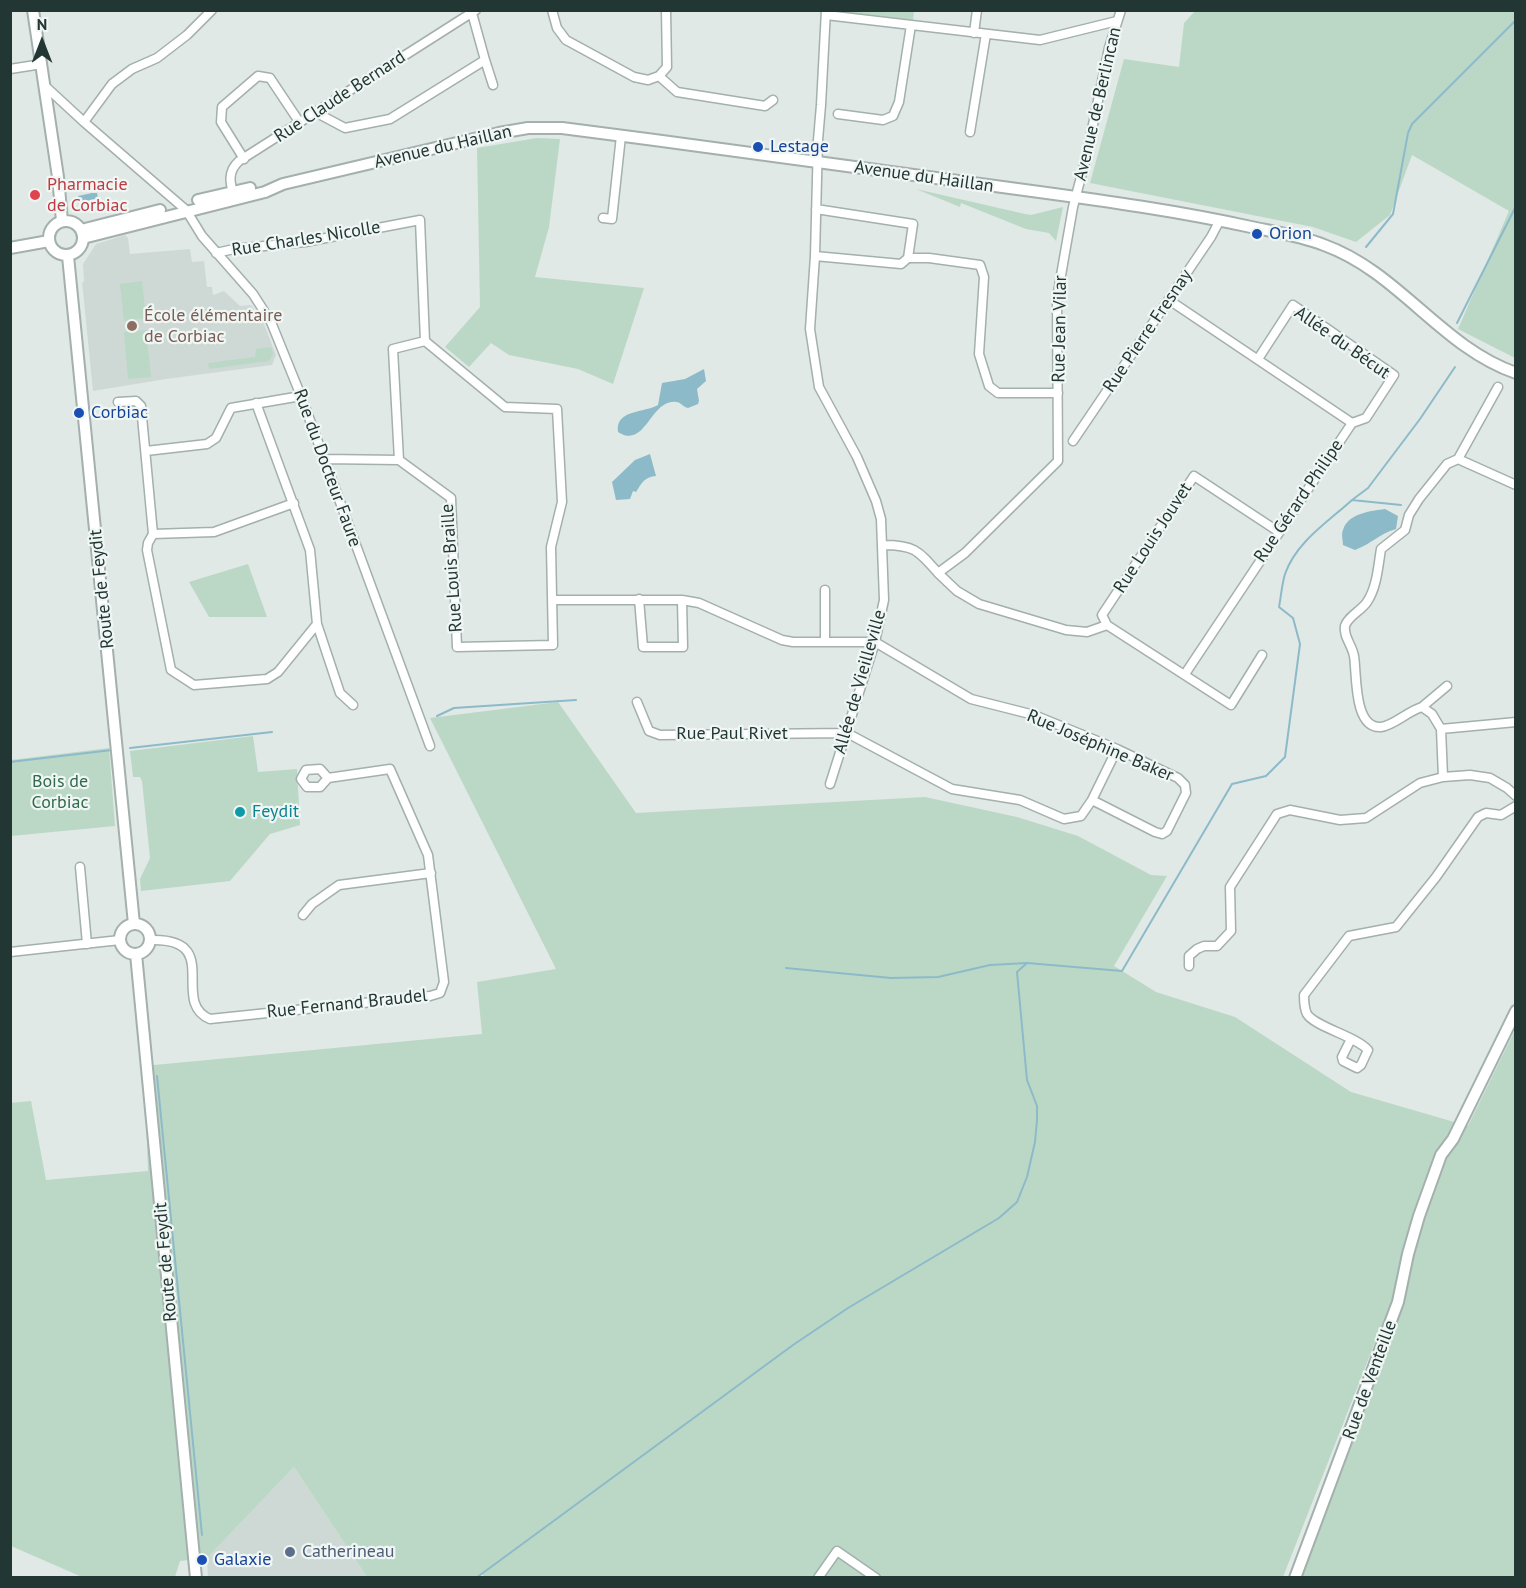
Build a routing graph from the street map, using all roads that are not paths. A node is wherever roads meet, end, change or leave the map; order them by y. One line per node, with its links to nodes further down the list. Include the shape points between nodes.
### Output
1 (33, 10): 14 (street)
2 (212, 10): 22 (street, via 188,35 157,58 112,84)
3 (552, 10): 16 (street, via 557,28 566,40 634,76 648,80)
4 (666, 10): 16 (street, via 667,67)
5 (977, 10): 11 (street)
6 (1121, 10): 9 (street, Avenue de Berlincan)
7 (474, 12): 13 (street); 20 (street, Rue Claude Bernard)
8 (826, 13): 10 (street); 27 (street, Allée de Vieilleville)
9 (1117, 21): 12 (street, via 1040,40); 29 (street, Avenue de Berlincan)
10 (911, 25): 11 (street); 21 (street, via 899,102 893,116 883,120)
11 (974, 33): 12 (street)
12 (986, 34): 24 (street)
13 (485, 60): 17 (street); 20 (street, via 390,119 345,128)
14 (42, 64): 15 (street); 18 (street)
15 (10, 69)
16 (659, 76): 19 (street, via 677,92 765,106)
17 (493, 85)
18 (45, 86): 22 (street, Rue du Docteur Faure); 34 (street)
19 (774, 100)
20 (316, 113): 23 (street, Rue Claude Bernard)
21 (838, 114)
22 (84, 122): 30 (street, Rue du Docteur Faure)
23 (300, 123): 26 (street, Rue Claude Bernard); 26 (street, via 270,78 258,76 222,107 221,122)
24 (970, 132)
25 (621, 136): 27 (street, Avenue du Haillan); 28 (street, Avenue du Haillan, via 528,128 283,184 265,192); 32 (street, via 612,219)
26 (244, 159): 28 (street, Rue Claude Bernard, via 231,172)
27 (816, 162): 29 (street, Avenue du Haillan); 31 (street, Allée de Vieilleville)
28 (233, 195): 30 (street, Avenue du Haillan)
29 (1076, 197): 33 (street, Avenue du Haillan); 47 (street, Rue Jean Vilar, via 1059,276)
30 (183, 208): 35 (street, Avenue du Haillan); 38 (street, Rue du Docteur Faure)
31 (816, 209): 40 (street, Allée de Vieilleville); 41 (street, via 913,224)
32 (603, 218)
33 (1220, 220): 42 (street, Rue Pierre Fresnay); 45 (street, Avenue du Haillan, via 1310,240 1349,256 1394,286 1470,350)
34 (62, 221): 35 (street, via 76,224); 36 (street, via 51,229)
35 (82, 234): 39 (street, via 79,250)
36 (48, 241): 37 (street); 39 (street, via 56,252)
37 (10, 248)
38 (216, 253): 43 (street, Rue Charles Nicolle, via 305,242 420,220); 48 (street, Rue du Docteur Faure, via 253,294 271,322)
39 (68, 256): 91 (street, Route de Feydit)
40 (815, 256): 41 (street, via 901,264); 61 (street, Allée de Vieilleville, via 810,329 819,387 876,501)
41 (908, 258): 47 (street, via 980,265 984,277 979,354 989,386 998,393)
42 (1168, 300): 44 (street, Rue Gérard Philipe); 52 (street, Rue Pierre Fresnay)
43 (425, 341): 55 (street, via 393,350); 65 (street, Rue Louis Braille, via 505,407 556,409 562,502 551,547)
44 (1258, 359): 51 (street, Rue Gérard Philipe); 51 (street, Allée du Bécut, via 1293,305 1394,375 1366,418)
45 (1515, 373)
46 (1498, 387): 56 (street)
47 (1058, 393): 62 (street, Rue Jean Vilar, via 1058,461 965,553)
48 (301, 396): 50 (street); 54 (street, Rue du Docteur Faure)
49 (118, 402): 53 (street, via 136,401 141,406)
50 (256, 403): 53 (street, via 231,408 216,438 207,444); 58 (street)
51 (1352, 423): 59 (street, Rue Gérard Philipe)
52 (1074, 441)
53 (146, 451): 60 (street)
54 (324, 459): 55 (street); 80 (street, Rue du Docteur Faure)
55 (399, 459): 65 (street, Rue Louis Braille, via 451,498 457,647 554,645)
56 (1458, 459): 57 (street); 76 (street, via 1447,464 1419,499 1405,530 1381,549 1375,583 1366,603 1346,622 1344,633 1352,648 1359,708 1365,719 1379,727)
57 (1515, 485)
58 (294, 503): 60 (street, via 214,532); 67 (street, via 310,549)
59 (1279, 532): 68 (street, Rue Louis Jouvet, via 1194,476 1102,615); 72 (street, Rue Gérard Philipe)
60 (153, 534): 67 (street, via 147,550 171,670 194,685 267,679 278,672)
61 (882, 545): 62 (street, via 906,545); 70 (street, Allée de Vieilleville, via 884,600)
62 (938, 573): 68 (street, via 979,604 1060,629 1087,632)
63 (825, 590): 69 (street)
64 (639, 599): 65 (street); 66 (street); 66 (street, via 642,648 683,647)
65 (553, 600)
66 (682, 600): 69 (street, via 699,603 782,640)
67 (317, 624): 75 (street, via 340,693)
68 (1107, 625): 72 (street)
69 (825, 641): 70 (street)
70 (874, 642): 79 (street, Allée de Vieilleville); 81 (street, Rue Joséphine Baker, via 971,699 1034,716)
71 (1262, 655): 72 (street, via 1231,705)
72 (1185, 674)
73 (1447, 686): 76 (street)
74 (636, 702): 79 (street, Rue Paul Rivet, via 649,731 660,735)
75 (353, 705)
76 (1422, 707): 78 (street)
77 (1515, 722): 78 (street)
78 (1441, 729): 82 (street)
79 (847, 733): 84 (street, Allée de Vieilleville); 86 (street, via 952,789 1020,800 1064,819 1081,816)
80 (430, 746)
81 (1117, 749): 86 (street); 86 (street, Rue Joséphine Baker, via 1178,778 1185,784 1186,793 1162,834)
82 (1443, 777): 85 (street, via 1490,778); 97 (street, via 1420,783 1366,818 1340,820 1290,810 1277,814 1230,887 1231,931 1217,946 1197,949 1189,956)
83 (328, 778): 89 (street, Rue Fernand Braudel, via 390,770 428,855)
84 (830, 784)
85 (1515, 796)
86 (1092, 800)
87 (1515, 806): 99 (street, via 1501,815 1486,813 1478,817 1396,927 1349,936 1304,995 1308,1016)
88 (80, 867): 94 (street)
89 (430, 873): 90 (street, via 339,885); 93 (street, Rue Fernand Braudel, via 444,982 440,993 430,996 210,1019 194,1005 191,960 186,950 179,943)
90 (303, 915)
91 (134, 924): 92 (street, via 123,929); 93 (street, via 148,930)
92 (120, 940): 94 (street); 96 (street, via 126,950)
93 (151, 940): 96 (street, via 146,950)
94 (87, 944): 95 (street)
95 (10, 952)
96 (136, 954): 100 (street, Route de Feydit)
97 (1189, 966)
98 (1515, 1011): 103 (street, Rue de Venteille, via 1419,1216 1398,1302)
99 (1351, 1039)
100 (195, 1575)
101 (818, 1578): 102 (street, via 837,1551)
102 (876, 1578)
103 (1295, 1578)

